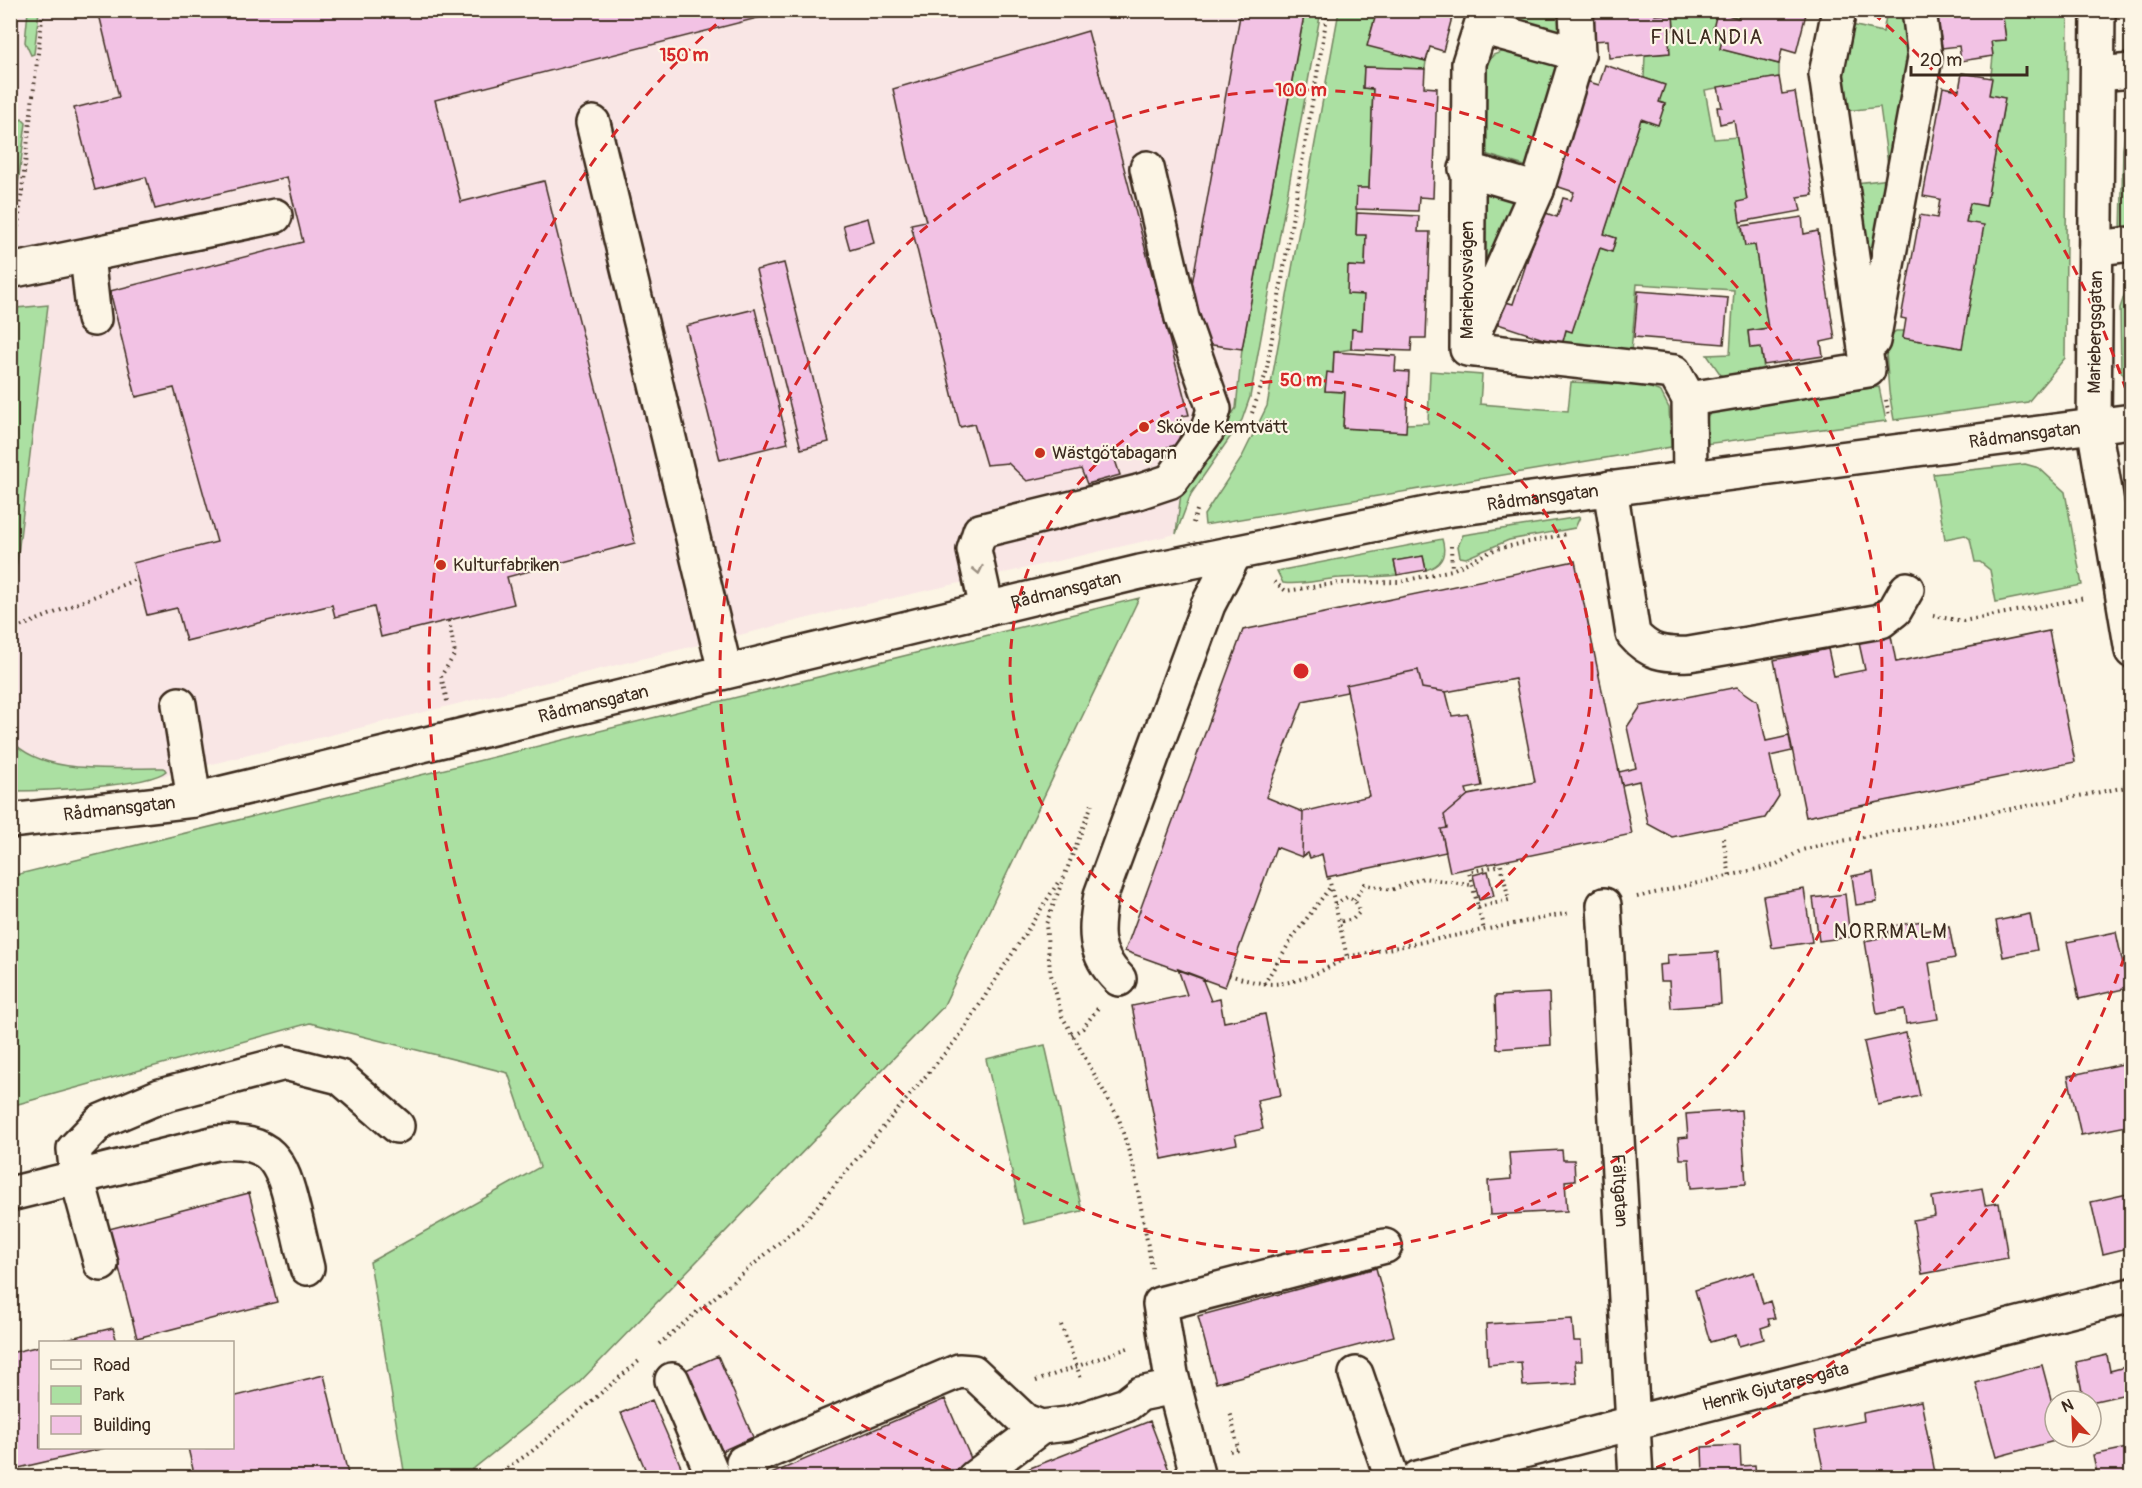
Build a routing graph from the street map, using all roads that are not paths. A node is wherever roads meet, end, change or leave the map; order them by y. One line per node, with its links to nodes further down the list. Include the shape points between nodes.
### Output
1 (1576, 10): 6 (street)
2 (1839, 10): 20 (street, via 1826,75)
3 (1919, 10): 20 (street, via 1925,58)
4 (2098, 10): 8 (street, Mariebergsgatan)
5 (1483, 19): 6 (street); 11 (street, Mariehovsvägen, via 1468,63)
6 (1578, 54): 12 (street)
7 (2132, 71): 8 (street)
8 (2098, 75): 15 (street, Mariebergsgatan)
9 (593, 123): 30 (street)
10 (1147, 168): 28 (street, one-way to 28, via 1182,318 1214,410 1208,429 1171,481 980,531 974,550)
11 (1466, 169): 12 (street); 19 (street, Mariehovsvägen)
12 (1537, 190): 19 (street)
13 (275, 216): 16 (street)
14 (2132, 244): 15 (street)
15 (2096, 248): 23 (street, Mariebergsgatan)
16 (87, 255): 17 (street); 18 (street)
17 (12, 271)
18 (94, 319)
19 (1467, 349): 21 (street, Mariehovsvägen, via 1674,372)
20 (1868, 369): 21 (street)
21 (1689, 399): 24 (street, Mariehovsvägen)
22 (2132, 421): 23 (street, Rådmansgatan)
23 (2094, 426): 24 (street, Rådmansgatan); 29 (street, Mariebergsgatan)
24 (1690, 478): 25 (street, Rådmansgatan)
25 (1610, 488): 26 (street, Rådmansgatan, via 1446,510); 27 (street, via 1633,634 1644,647 1665,656 1881,621)
26 (1230, 564): 28 (street, Rådmansgatan, via 1140,572); 35 (street, via 1208,605 1101,895 1098,945 1105,966)
27 (1901, 599)
28 (987, 609): 30 (street, Rådmansgatan)
29 (2132, 651)
30 (725, 671): 32 (street, Rådmansgatan)
31 (179, 704): 32 (street)
32 (195, 800): 33 (street, Rådmansgatan)
33 (10, 821)
34 (1604, 905): 46 (street, Fältgatan)
35 (1119, 979)
36 (397, 1126): 37 (street, via 340,1077 285,1063 160,1096 101,1121 74,1149)
37 (77, 1177): 38 (street); 40 (street); 41 (street, via 216,1143 253,1145 268,1153 283,1169)
38 (10, 1194)
39 (1385, 1246): 45 (street, via 1162,1319)
40 (101, 1264)
41 (307, 1268)
42 (2132, 1295): 46 (street, Henrik Gjutares gata)
43 (1356, 1374): 52 (street)
44 (672, 1380): 48 (street)
45 (1174, 1387): 47 (street, via 1140,1394 1126,1404 1067,1424); 51 (street)
46 (1634, 1424): 53 (street, Henrik Gjutares gata); 54 (street, Fältgatan)
47 (1041, 1427): 49 (street, via 1025,1421 973,1372 959,1371 743,1462); 50 (street)
48 (704, 1474)
49 (750, 1478)
50 (974, 1478)
51 (1198, 1478)
52 (1392, 1478)
53 (1418, 1478)
54 (1636, 1478)

